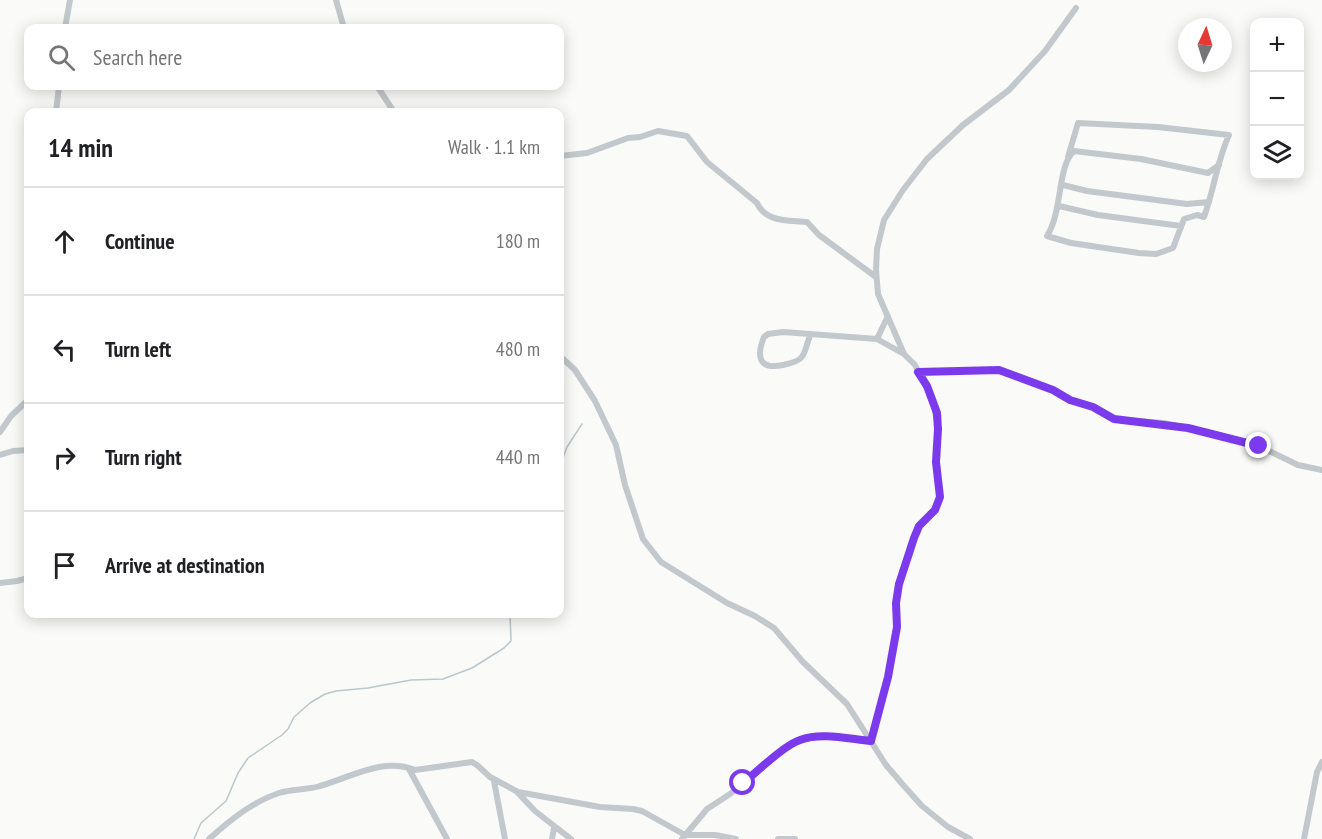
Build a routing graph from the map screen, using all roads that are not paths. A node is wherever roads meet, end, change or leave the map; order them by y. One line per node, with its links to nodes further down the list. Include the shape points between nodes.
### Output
1 (70, 0): 4 (street)
2 (336, 0): 5 (street)
3 (1076, 8): 17 (street, via 1029,68 940,146 903,190 884,220)
4 (66, 24)
5 (343, 24)
6 (59, 90): 8 (street)
7 (380, 90): 9 (street)
8 (56, 108)
9 (391, 108)
10 (564, 155): 17 (street, via 590,152 658,131 687,136 707,162 767,216 807,222 819,236)
11 (1068, 156): 12 (street, via 1074,151 1208,173); 12 (street, via 1078,123 1158,127 1229,135); 13 (street)
12 (1219, 165): 14 (street)
13 (1063, 185): 14 (street, via 1187,204); 15 (street)
14 (1209, 202): 16 (street, via 1204,217 1188,217)
15 (1059, 206): 16 (street); 16 (street, via 1047,236 1071,243 1156,254 1173,248)
16 (1181, 226)
17 (876, 277): 18 (street)
18 (887, 318): 20 (street); 21 (street)
19 (810, 336): 19 (street, via 798,360 773,367 761,360 765,336 790,332); 20 (street)
20 (877, 339): 21 (street)
21 (904, 354): 23 (street)
22 (564, 360): 31 (street, via 595,401 616,445 643,539 661,562 774,628 847,704)
23 (918, 372): 28 (street, via 999,370 1114,419 1164,423 1215,434); 31 (street, via 937,413 940,497 935,510 919,526 899,584 897,627)
24 (24, 404): 25 (street)
25 (0, 432)
26 (24, 450): 27 (street)
27 (1, 453)
28 (1322, 470)
29 (24, 579): 30 (street)
30 (0, 582)
31 (871, 741): 37 (street, via 814,737 792,743 707,809); 46 (street, via 886,765 922,806)
32 (1322, 762): 47 (street)
33 (409, 768): 34 (street, via 472,762); 38 (street, via 379,766 320,786 279,793 234,817); 39 (street)
34 (494, 780): 35 (street); 40 (street)
35 (518, 792): 36 (street); 37 (street, via 642,811)
36 (554, 828): 41 (street); 42 (street)
37 (683, 837): 43 (street, via 715,835)
38 (209, 839)
39 (447, 839)
40 (505, 839)
41 (552, 839)
42 (571, 839)
43 (736, 839)
44 (778, 839): 45 (street)
45 (795, 839)
46 (970, 839)
47 (1304, 839)

